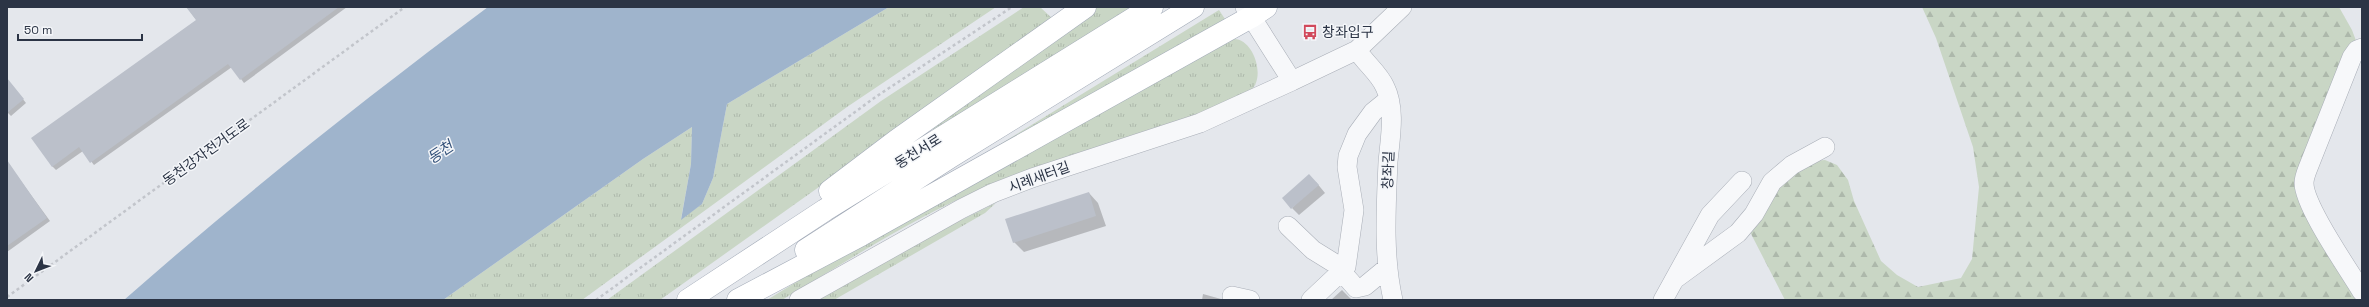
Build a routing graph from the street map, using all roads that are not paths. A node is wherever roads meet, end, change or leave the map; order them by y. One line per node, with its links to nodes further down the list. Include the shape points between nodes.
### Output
1 (1085, 7): 17 (main road, via 896,141)
2 (1152, 7): 17 (main road, 동천서로, via 838,201)
3 (1193, 7): 18 (main road, 동천서로, via 957,153)
4 (1402, 7): 7 (street, 시례새터길)
5 (1254, 10): 8 (street); 19 (main road, via 861,235)
6 (2362, 48): 16 (street, via 2352,57 2304,184 2320,222)
7 (1357, 50): 8 (street, 시례새터길); 9 (street, 창좌길, via 1383,83)
8 (1292, 81): 20 (street, 시례새터길, via 1200,123 993,193)
9 (1389, 99): 13 (street, 창좌길, via 1391,123 1387,206); 14 (street, via 1373,112 1357,134 1348,156 1347,167 1354,210 1347,263)
10 (1825, 147): 15 (street, via 1792,165 1772,182 1754,214 1738,232)
11 (1742, 181): 15 (street, via 1710,216)
12 (1288, 226): 14 (street, via 1313,250 1334,263)
13 (1388, 267): 14 (street, via 1361,288 1353,285); 22 (street, 창좌길)
14 (1342, 272): 21 (street)
15 (1675, 279): 23 (street)
16 (2362, 292)
17 (688, 300)
18 (730, 300)
19 (738, 300)
20 (799, 300)
21 (1311, 300)
22 (1393, 300)
23 (1663, 300)

